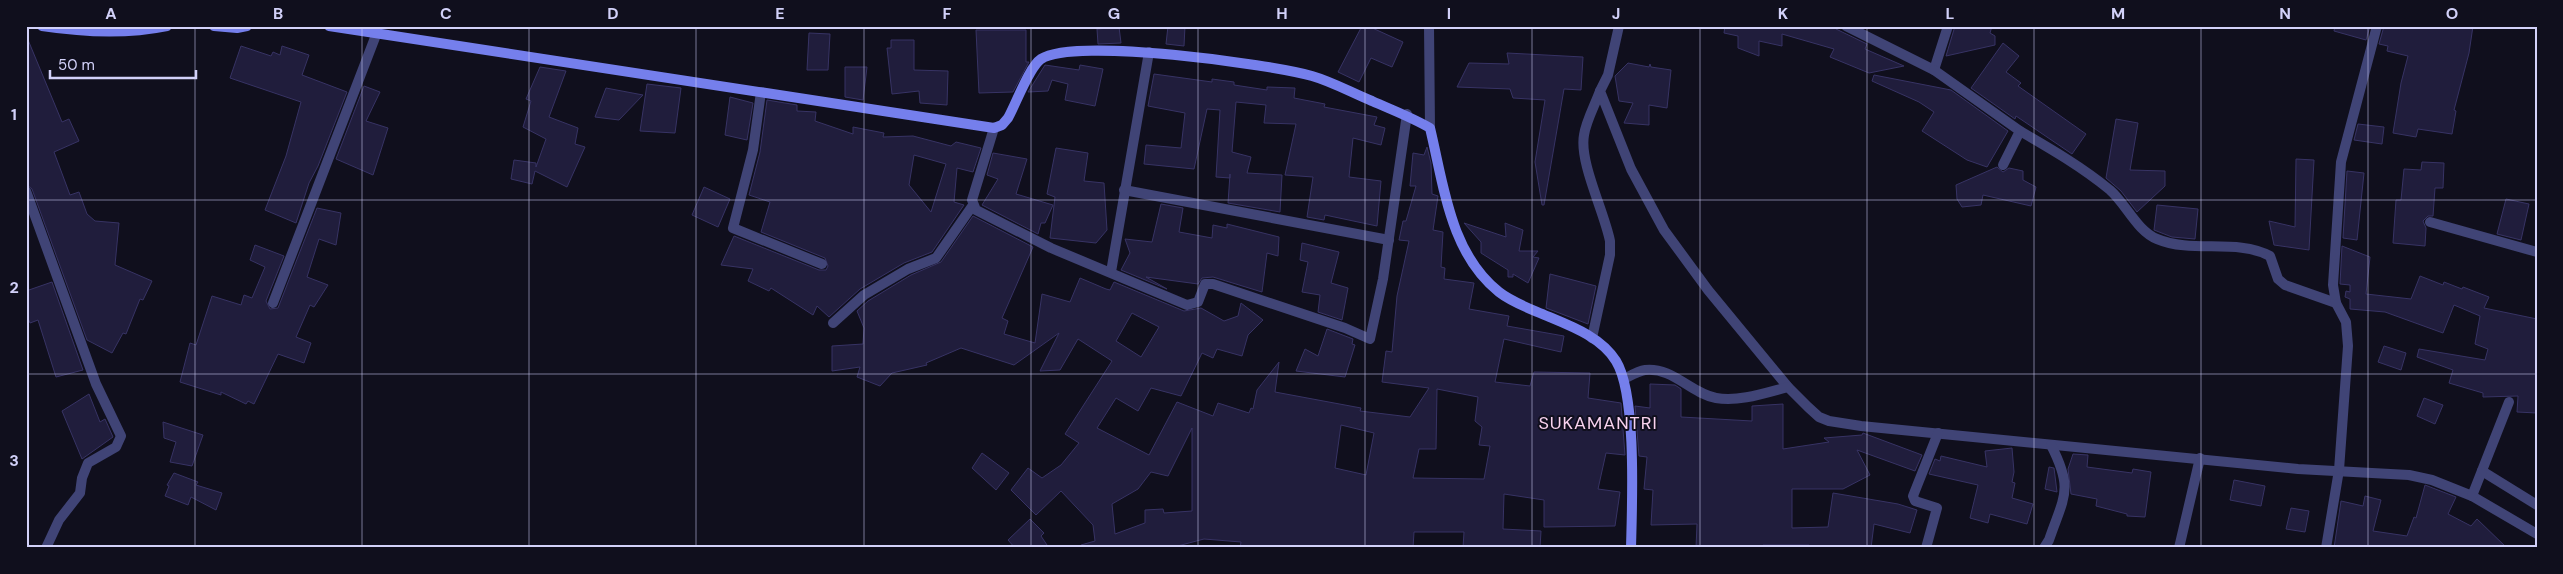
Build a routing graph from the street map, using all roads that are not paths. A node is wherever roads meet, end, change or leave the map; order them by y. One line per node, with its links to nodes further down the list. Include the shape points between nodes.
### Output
1 (42, 26): 2 (street, via 125,30)
2 (167, 26)
3 (214, 26): 4 (street)
4 (248, 26)
5 (329, 26): 11 (street)
6 (1429, 26): 18 (street)
7 (1619, 26): 14 (street, via 1608,75)
8 (1846, 26): 13 (street)
9 (1948, 26): 13 (street)
10 (2377, 26): 30 (street, via 2341,162 2333,285)
11 (376, 35): 15 (street); 29 (street)
12 (1149, 52): 16 (street, via 1275,68 1312,76); 17 (street, via 1057,52 1047,56 1037,62 1008,118); 21 (street)
13 (1934, 70): 19 (street)
14 (1600, 91): 32 (street, via 1583,144 1610,240 1610,255); 34 (street, via 1631,169 1664,230 1708,290)
15 (761, 92): 17 (street); 27 (street, via 753,150 733,228)
16 (1407, 114): 18 (street); 25 (street)
17 (994, 128): 23 (street)
18 (1430, 128): 32 (street, via 1454,230 1484,277 1500,293)
19 (2020, 131): 20 (street); 30 (street, via 2082,168 2156,239 2260,252 2270,256 2278,279 2284,285)
20 (2003, 165)
21 (1124, 190): 25 (street); 28 (street)
22 (26, 191): 44 (street, via 96,384 121,436 116,447 88,463 80,493 59,520)
23 (973, 205): 28 (street, via 976,210 1051,248); 31 (street, via 936,258 908,269 864,295)
24 (2430, 222): 26 (street)
25 (1389, 240): 28 (street, via 1370,339 1212,284 1205,284 1198,302 1187,305)
26 (2537, 252)
27 (822, 264)
28 (1111, 272)
29 (273, 303)
30 (2336, 304): 39 (street, via 2348,332)
31 (833, 323)
32 (1592, 338): 33 (street, via 1616,360)
33 (1624, 379): 34 (street, via 1644,370 1662,372 1717,398 1753,396); 45 (street, via 1630,426)
34 (1788, 387): 36 (street, via 1813,412 1830,421)
35 (2509, 402): 40 (street)
36 (1938, 433): 37 (street); 46 (street, via 1913,496 1915,501 1937,508)
37 (2051, 446): 38 (street); 47 (street, via 2061,466 2066,489)
38 (2200, 458): 39 (street, via 2298,469); 48 (street)
39 (2339, 470): 41 (street, via 2409,475); 49 (street)
40 (2481, 473): 41 (street); 42 (street)
41 (2473, 495): 43 (street)
42 (2537, 505)
43 (2537, 534)
44 (46, 548)
45 (1631, 548)
46 (1926, 548)
47 (2044, 548)
48 (2179, 548)
49 (2326, 548)

